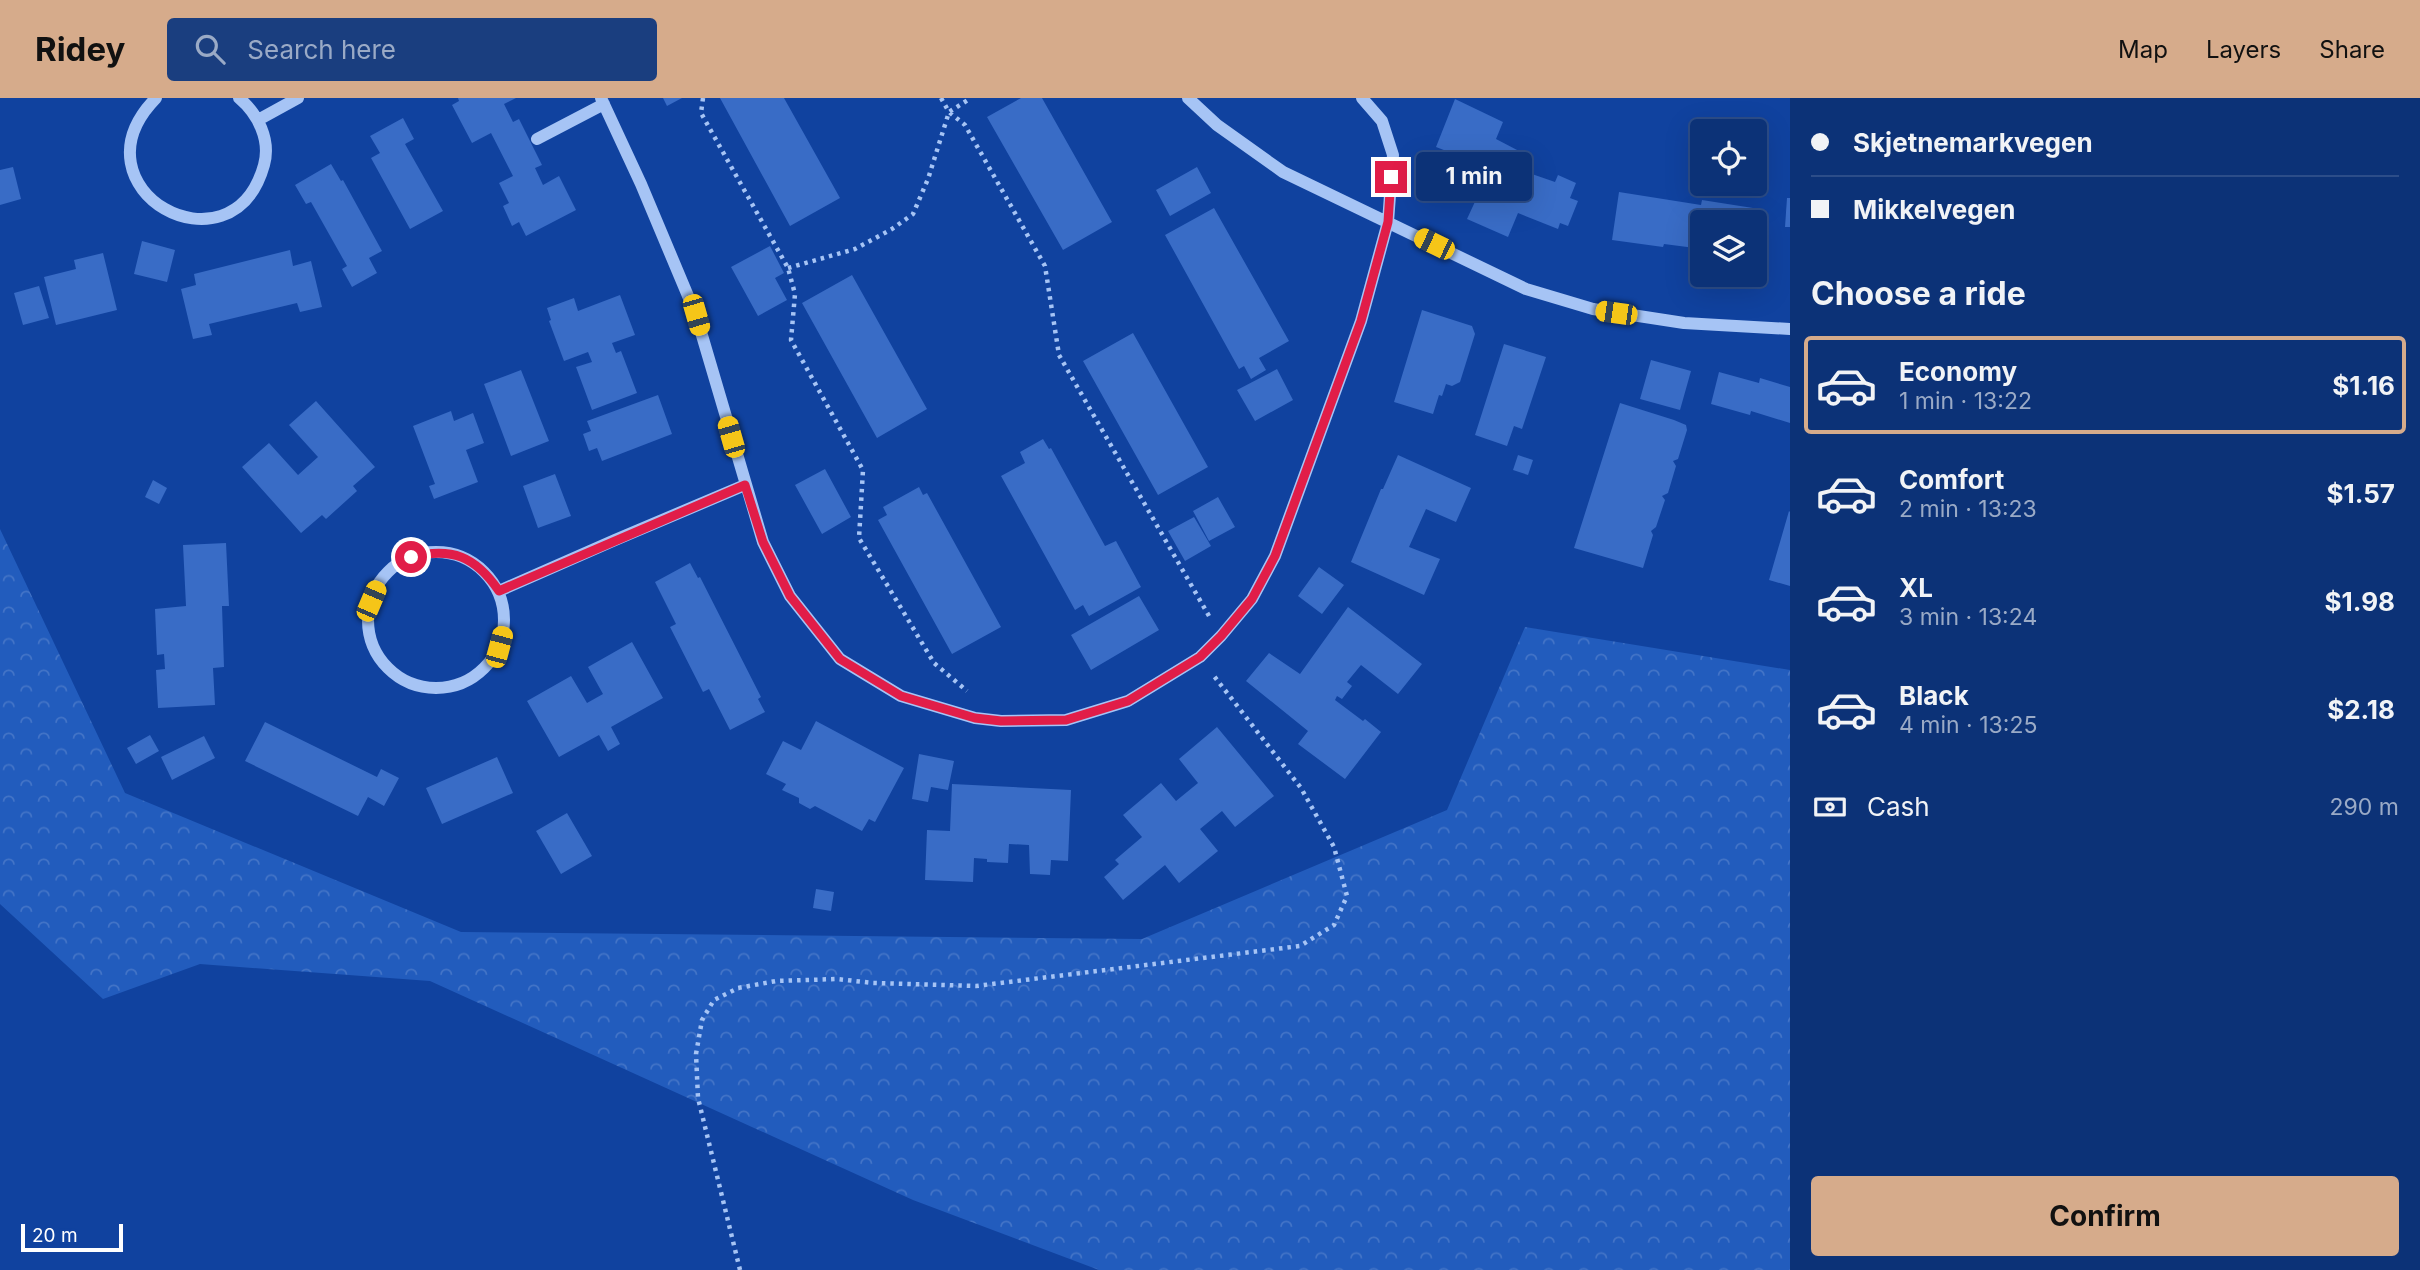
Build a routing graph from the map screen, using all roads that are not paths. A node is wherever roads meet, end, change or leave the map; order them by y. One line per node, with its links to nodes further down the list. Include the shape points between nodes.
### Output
1 (156, 98): 7 (street, via 133,131 130,154 134,173 156,205 190,219 230,211 253,190 265,161 265,140)
2 (239, 98): 7 (street)
3 (298, 98): 7 (street)
4 (1188, 98): 9 (street, via 1283,172)
5 (1362, 98): 9 (street, via 1382,121 1393,155)
6 (603, 101): 8 (street); 11 (street, via 696,315)
7 (258, 120)
8 (537, 139)
9 (1388, 222): 10 (street, via 1526,289 1593,309 1684,323); 11 (street, via 1361,321 1275,556 1252,599 1200,657 1128,701 1066,720 1001,721 901,696 840,659 790,596 763,542)
10 (1790, 329)
11 (745, 485): 12 (street)
12 (499, 591): 12 (street, via 471,561 452,553 411,557 393,567 371,601 369,626 376,651 398,676 416,684 436,688 475,676 499,647 504,629)

